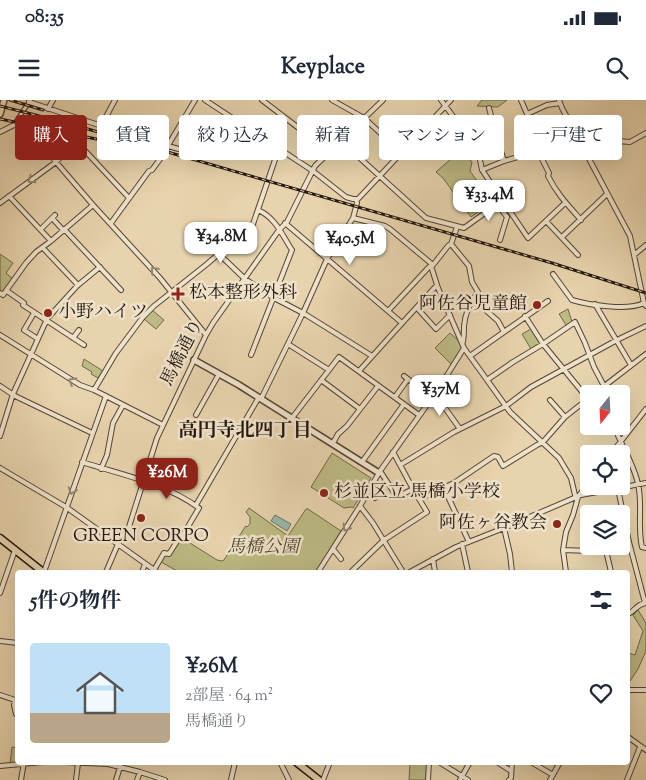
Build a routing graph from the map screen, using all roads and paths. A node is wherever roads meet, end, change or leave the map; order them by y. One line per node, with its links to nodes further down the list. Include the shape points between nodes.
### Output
1 (4, 100): 17 (street)
2 (53, 100): 16 (street)
3 (115, 100): 19 (street)
4 (195, 100): 33 (street)
5 (205, 100): 20 (street)
6 (262, 100): 28 (street)
7 (332, 100): 21 (street)
8 (383, 100): 22 (street, 馬橋通り)
9 (441, 100): 14 (street)
10 (451, 100): 14 (street)
11 (521, 100): 18 (street)
12 (29, 101): 16 (street); 26 (street)
13 (560, 102): 18 (street); 24 (street)
14 (445, 106): 23 (street); 47 (street, via 478,150)
15 (489, 108): 44 (street)
16 (48, 109): 27 (street)
17 (0, 114)
18 (527, 114)
19 (107, 115)
20 (228, 115)
21 (359, 115)
22 (367, 115)
23 (436, 115)
24 (566, 115)
25 (369, 123): 30 (street)
26 (14, 125): 29 (street); 45 (street, via 30,128)
27 (97, 125)
28 (297, 127)
29 (0, 132)
30 (379, 132)
31 (646, 134): 32 (street, via 630,142)
32 (622, 141)
33 (169, 143)
34 (87, 153): 53 (street)
35 (287, 153): 46 (street)
36 (514, 158): 44 (street)
37 (159, 160): 53 (street)
38 (275, 160): 60 (street)
39 (322, 160): 46 (street, 馬橋通り)
40 (362, 160): 48 (street)
41 (394, 160): 48 (street)
42 (542, 160): 57 (street, via 548,176)
43 (589, 160): 51 (street)
44 (504, 161): 47 (street)
45 (56, 162): 52 (street, one-way to 52); 59 (street)
46 (313, 170): 54 (street, via 346,196); 65 (street, 馬橋通り)
47 (482, 170): 55 (street)
48 (379, 176): 54 (street); 66 (street, via 426,218)
49 (0, 194): 52 (street)
50 (514, 194): 55 (street)
51 (607, 194): 62 (street); 78 (street, via 630,236)
52 (7, 197): 56 (street); 67 (street)
53 (129, 198): 64 (street)
54 (356, 199): 61 (street)
55 (503, 200): 58 (street); 63 (street, via 528,238)
56 (0, 202)
57 (565, 203): 62 (street); 63 (street)
58 (498, 204): 66 (street, via 464,228); 71 (street, via 506,217)
59 (93, 205): 64 (street); 68 (street)
60 (258, 210): 69 (street, via 273,220); 76 (street, via 253,224)
61 (353, 218): 79 (street); 80 (street, via 390,229)
62 (581, 220): 70 (street)
63 (546, 221): 70 (street)
64 (111, 223): 90 (street, one-way to 64)
65 (286, 223): 69 (street, 馬橋通り); 79 (street)
66 (457, 227): 73 (street)
67 (40, 229): 68 (street, via 54,216); 72 (street)
68 (64, 229): 72 (street); 81 (street)
69 (279, 230): 83 (street, 馬橋通り); 92 (street, via 292,250)
70 (562, 237): 77 (street)
71 (500, 240)
72 (51, 241): 75 (street)
73 (451, 244): 80 (street); 93 (street, via 469,266 478,292)
74 (646, 245): 78 (street)
75 (43, 248): 87 (street); 89 (street, via 26,263)
76 (219, 254): 83 (street); 90 (street)
77 (578, 254)
78 (634, 255): 84 (street)
79 (327, 259): 98 (street); 100 (street)
80 (432, 266): 86 (street); 98 (street)
81 (100, 267): 87 (street); 88 (street)
82 (554, 274): 95 (street, via 572,300)
83 (245, 278): 92 (street); 109 (street, 馬橋通り)
84 (640, 279): 85 (street); 96 (street)
85 (646, 279)
86 (437, 285): 97 (street); 101 (street)
87 (78, 286): 103 (street)
88 (121, 290)
89 (7, 291): 91 (street, via 3,295); 99 (street)
90 (172, 292): 109 (street); 139 (street, via 143,317)
91 (0, 293)
92 (274, 298): 100 (street); 120 (street)
93 (473, 299): 107 (street, via 498,321); 113 (street, via 464,324)
94 (548, 300): 102 (street)
95 (595, 304): 96 (street, via 631,307); 112 (street)
96 (645, 304)
97 (417, 308): 101 (street, via 436,329); 104 (street)
98 (388, 311): 104 (street)
99 (34, 313): 103 (street); 111 (street, via 24,330)
100 (303, 313): 114 (street); 121 (street)
101 (450, 314): 113 (street)
102 (525, 316): 107 (street); 115 (street)
103 (46, 321): 110 (street); 111 (street)
104 (402, 323): 121 (street)
105 (646, 326): 112 (street)
106 (79, 330): 110 (street)
107 (504, 332): 122 (street)
108 (0, 335): 118 (street)
109 (206, 335): 124 (street, 馬橋通り)
110 (73, 338): 116 (street)
111 (38, 339): 118 (street)
112 (617, 340): 123 (street); 125 (street)
113 (463, 342): 117 (street)
114 (288, 344): 127 (street); 144 (street)
115 (543, 344): 123 (street, via 575,322); 126 (street); 133 (street)
116 (84, 345)
117 (464, 348): 122 (street); 141 (street)
118 (30, 354): 139 (street, one-way to 118, via 80,385); 140 (street)
119 (646, 354): 125 (street)
120 (251, 355)
121 (372, 356): 128 (street)
122 (470, 356): 133 (street)
123 (589, 356): 126 (street); 134 (street)
124 (194, 360): 129 (street); 156 (street, 馬橋通り)
125 (631, 365): 135 (street)
126 (564, 369): 138 (street); 149 (street, via 530,387)
127 (329, 370): 128 (street, via 339,357); 132 (street)
128 (359, 372): 137 (street)
129 (219, 374): 144 (street); 152 (street)
130 (404, 376): 131 (street)
131 (408, 379): 141 (street); 143 (street)
132 (321, 380): 150 (street); 155 (street)
133 (487, 380): 149 (street)
134 (604, 385)
135 (605, 385)
136 (0, 386): 140 (street)
137 (378, 386): 143 (street); 150 (street)
138 (580, 388)
139 (94, 390): 142 (street)
140 (13, 394): 158 (street); 160 (street)
141 (433, 395): 153 (street); 157 (street)
142 (106, 396): 147 (street); 158 (street)
143 (395, 397): 146 (street)
144 (260, 398): 155 (street); 184 (street)
145 (550, 400): 154 (street)
146 (404, 404): 153 (street); 167 (street)
147 (123, 405): 156 (street); 170 (street, via 113,423)
148 (580, 405): 154 (street)
149 (506, 406): 157 (street); 161 (street)
150 (360, 409): 163 (street)
151 (646, 409): 162 (street)
152 (196, 415)
153 (419, 415): 165 (street)
154 (565, 417): 161 (street)
155 (292, 418): 163 (street)
156 (163, 425): 172 (street, 馬橋通り)
157 (460, 429): 168 (street)
158 (92, 433): 166 (street)
159 (617, 435): 162 (street)
160 (0, 436)
161 (543, 442): 177 (street, via 503,466 494,456); 181 (street, via 559,458)
162 (620, 442): 164 (street); 174 (street)
163 (332, 443): 167 (street)
164 (618, 445)
165 (393, 452): 168 (street); 171 (street)
166 (82, 462): 170 (street); 186 (street, one-way to 186)
167 (362, 462): 171 (street)
168 (400, 465): 178 (street)
169 (0, 468): 186 (street)
170 (101, 468): 172 (street)
171 (379, 472): 176 (street); 178 (street, via 397,497)
172 (144, 481): 184 (street, via 174,492); 191 (street, 馬橋通り, via 128,530)
173 (646, 483): 174 (street)
174 (638, 485): 175 (street); 194 (street, via 641,544)
175 (630, 487)
176 (370, 488): 182 (street); 185 (street)
177 (444, 488): 183 (street); 190 (street)
178 (413, 489): 183 (street)
179 (580, 494): 181 (street)
180 (588, 495): 181 (street)
181 (578, 497): 187 (street); 197 (street)
182 (375, 498)
183 (419, 499): 189 (street, via 427,512)
184 (196, 505): 208 (street, via 199,508 183,535 169,554 164,553)
185 (360, 506): 189 (street); 195 (street, one-way to 195)
186 (66, 507): 191 (street); 204 (street)
187 (504, 528): 190 (street); 215 (street)
188 (0, 538): 196 (main road)
189 (384, 540): 210 (street); 211 (street)
190 (470, 542): 192 (street)
191 (118, 544): 202 (street); 205 (street, 馬橋通り)
192 (462, 544): 201 (street); 214 (street)
193 (630, 548): 219 (street, via 645,603)
194 (646, 548)
195 (333, 549): 200 (street); 209 (street)
196 (15, 550): 203 (main road); 218 (street)
197 (563, 550): 198 (street); 216 (street)
198 (580, 551)
199 (607, 555): 217 (street)
200 (340, 559)
201 (433, 559): 212 (street); 213 (street)
202 (145, 564): 206 (street); 207 (street)
203 (41, 570)
204 (45, 570)
205 (107, 570)
206 (143, 570)
207 (154, 570)
208 (156, 570)
209 (319, 570)
210 (353, 570)
211 (402, 570)
212 (414, 570)
213 (435, 570)
214 (468, 570)
215 (512, 570)
216 (566, 570)
217 (611, 570)
218 (0, 593)
219 (630, 613)
220 (0, 641): 221 (street)
221 (15, 642)
222 (630, 690): 223 (street)
223 (646, 690)
224 (0, 695): 225 (street)
225 (15, 701)
226 (630, 739): 227 (street)
227 (640, 747): 228 (street); 262 (street)
228 (646, 750)
229 (15, 764): 244 (street)
230 (24, 765): 250 (street)
231 (78, 765): 251 (street)
232 (108, 765): 245 (street)
233 (234, 765): 255 (street)
234 (282, 765): 256 (street)
235 (300, 765): 257 (main road)
236 (329, 765): 258 (street)
237 (430, 765): 259 (street)
238 (443, 765): 248 (street)
239 (468, 765): 248 (street)
240 (502, 765): 246 (street)
241 (512, 765): 246 (street)
242 (535, 765): 249 (street)
243 (559, 765): 249 (street)
244 (0, 766)
245 (120, 767): 247 (street); 252 (street)
246 (512, 771): 261 (street)
247 (140, 772): 253 (street); 254 (street)
248 (461, 778): 260 (street)
249 (553, 778)
250 (21, 780)
251 (76, 780)
252 (116, 780)
253 (137, 780)
254 (165, 780)
255 (231, 780)
256 (289, 780)
257 (319, 780)
258 (323, 780)
259 (428, 780)
260 (468, 780)
261 (510, 780)
262 (627, 780)

